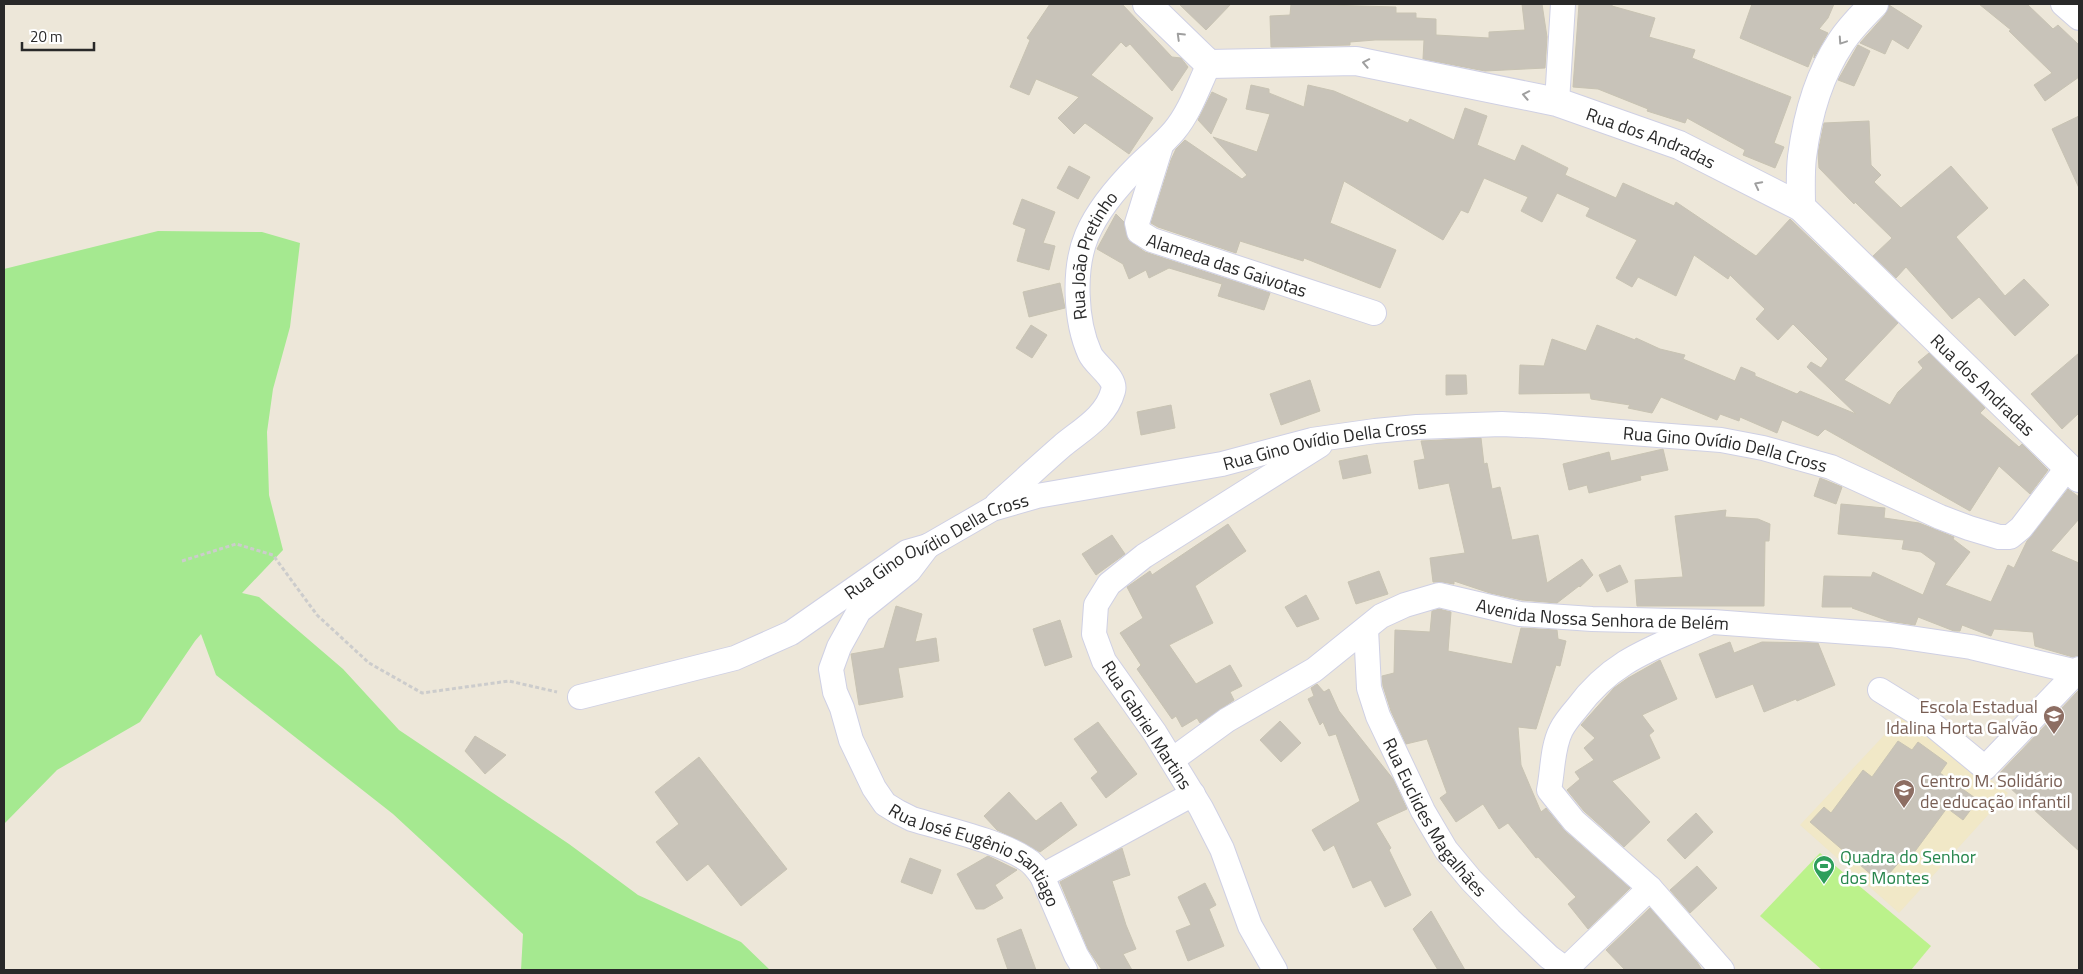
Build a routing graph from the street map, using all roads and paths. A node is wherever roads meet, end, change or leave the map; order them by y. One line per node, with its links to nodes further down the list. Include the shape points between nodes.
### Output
1 (1147, 4): 6 (street, one-way to 1)
2 (1562, 4): 7 (street)
3 (1874, 4): 9 (street, one-way to 9, via 1841,42 1817,93 1801,159)
4 (2063, 4): 5 (street)
5 (2079, 18)
6 (1209, 64): 7 (street, Rua dos Andradas, one-way to 6, via 1356,61); 8 (street, Rua João Pretinho, via 1182,121)
7 (1557, 102): 9 (street, Rua dos Andradas, one-way to 7, via 1679,145)
8 (1162, 144): 10 (street, Alameda das Gaivotas, via 1137,223 1139,232 1152,240); 13 (street, Rua João Pretinho, via 1105,204 1092,224 1080,256 1078,296 1085,338 1095,362 1112,383 1112,394 1090,425)
9 (1801, 208): 12 (street, Rua dos Andradas)
10 (1374, 313)
11 (1332, 437): 12 (street, Rua Gino Ovídio Della Cross, via 1417,427 1502,424 1721,440 1831,467 1940,517 1999,537 2010,537 2021,528); 13 (street, Rua Gino Ovídio Della Cross, via 1222,464 1037,496); 21 (street, Rua Gabriel Martins, via 1144,556 1109,584 1096,605 1094,634 1104,661)
12 (2074, 472)
13 (992, 508): 14 (street, Rua Gino Ovídio Della Cross)
14 (928, 546): 20 (street, Rua Gino Ovídio Della Cross, via 906,552 791,633 735,658); 23 (street, Rua José Eugênio Santiago, via 908,571 859,611 839,647 831,669 851,740 885,804 912,819 1013,852 1034,865)
15 (182, 561): 20 (path, via 236,544 273,556 317,615 369,664 422,693 509,681)
16 (1714, 622): 17 (street, Avenida Nossa Senhora de Belém, via 1520,614 1439,595 1404,605 1381,616); 18 (street, Avenida Nossa Senhora de Belém, via 1920,639); 24 (street, via 1616,667 1591,689 1574,711 1561,729 1554,750 1549,790 1574,821)
17 (1366, 629): 21 (street, Avenida Nossa Senhora de Belém, via 1314,670 1227,720); 27 (street, Rua Euclides Magalhães, via 1370,688 1378,716 1423,811 1446,850 1471,880)
18 (2078, 671): 19 (street, via 1985,768 1922,716)
19 (1880, 690)
20 (580, 697)
21 (1172, 760): 22 (street, Rua Gabriel Martins)
22 (1193, 794): 23 (street); 26 (street, Rua Gabriel Martins, via 1222,849 1250,926)
23 (1042, 876): 25 (street, Rua José Eugênio Santiago)
24 (1650, 888): 27 (street); 28 (street)
25 (1085, 970)
26 (1275, 970)
27 (1566, 970)
28 (1722, 970)

